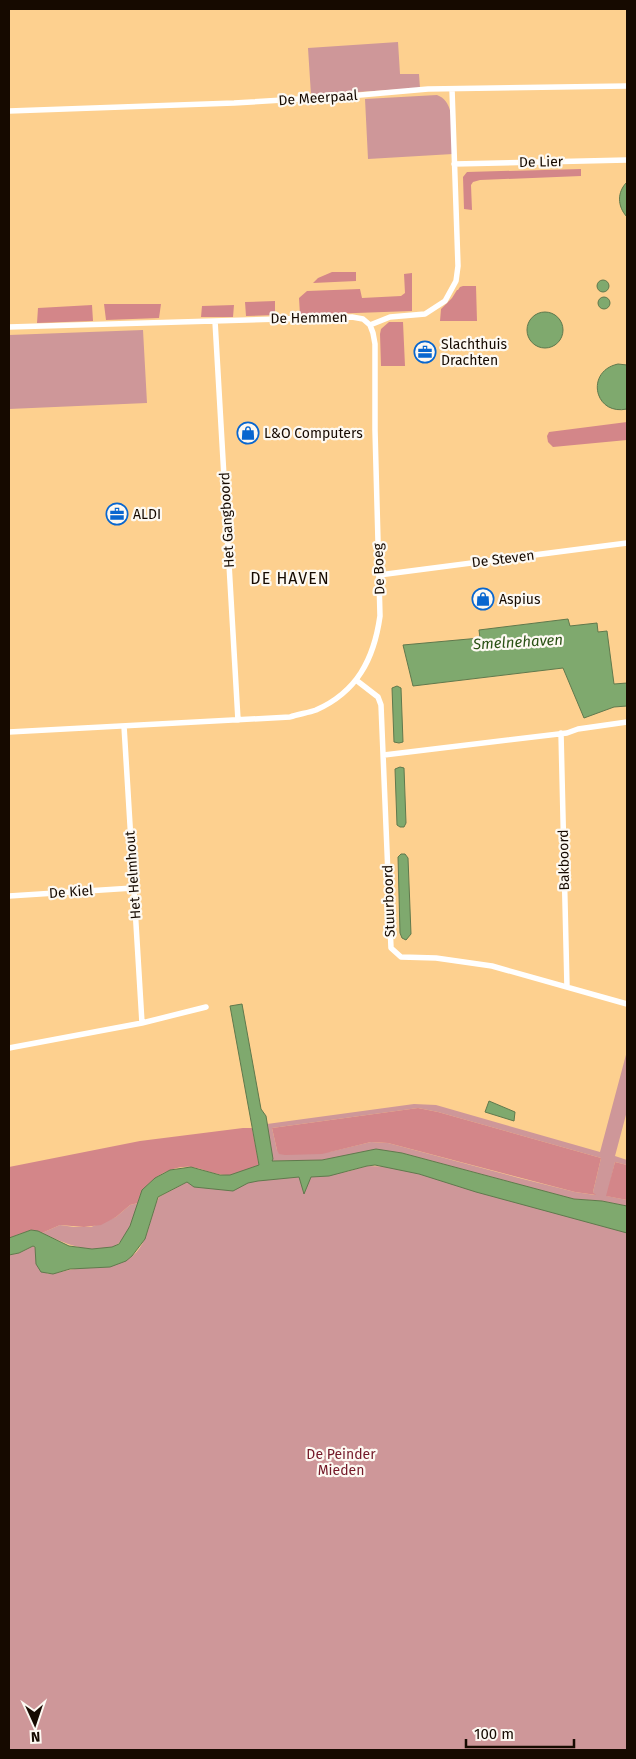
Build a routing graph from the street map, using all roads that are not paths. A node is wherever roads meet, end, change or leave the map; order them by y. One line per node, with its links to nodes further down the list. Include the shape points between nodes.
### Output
1 (627, 86): 2 (street, De Meerpaal)
2 (452, 89): 3 (street, De Meerpaal, via 234,103); 5 (street)
3 (9, 111)
4 (627, 160): 5 (street, De Lier)
5 (454, 164): 7 (street, via 458,266 456,281 446,301 425,314 390,317)
6 (215, 320): 7 (street, De Hemmen, via 352,316); 8 (street, De Hemmen); 12 (street, Het Gangboord)
7 (370, 325): 10 (street, De Boeg, via 375,344)
8 (9, 327)
9 (627, 544): 10 (street, De Steven)
10 (379, 576): 11 (street, De Boeg, via 377,639)
11 (356, 680): 12 (street, De Boeg, via 338,697 316,710 290,717); 17 (street, Stuurboord, via 378,697 381,705)
12 (238, 720): 14 (street)
13 (627, 722): 16 (street)
14 (124, 726): 15 (street); 18 (street, Het Helmhout)
15 (9, 732)
16 (561, 733): 17 (street); 20 (street, Bakboord)
17 (384, 755): 20 (street, Stuurboord, via 391,948 401,957 492,966)
18 (133, 888): 19 (street, De Kiel); 23 (street, Het Helmhout)
19 (9, 896)
20 (567, 987): 21 (street, Stuurboord)
21 (627, 1004)
22 (206, 1007): 23 (street)
23 (142, 1023): 24 (street)
24 (9, 1048)

